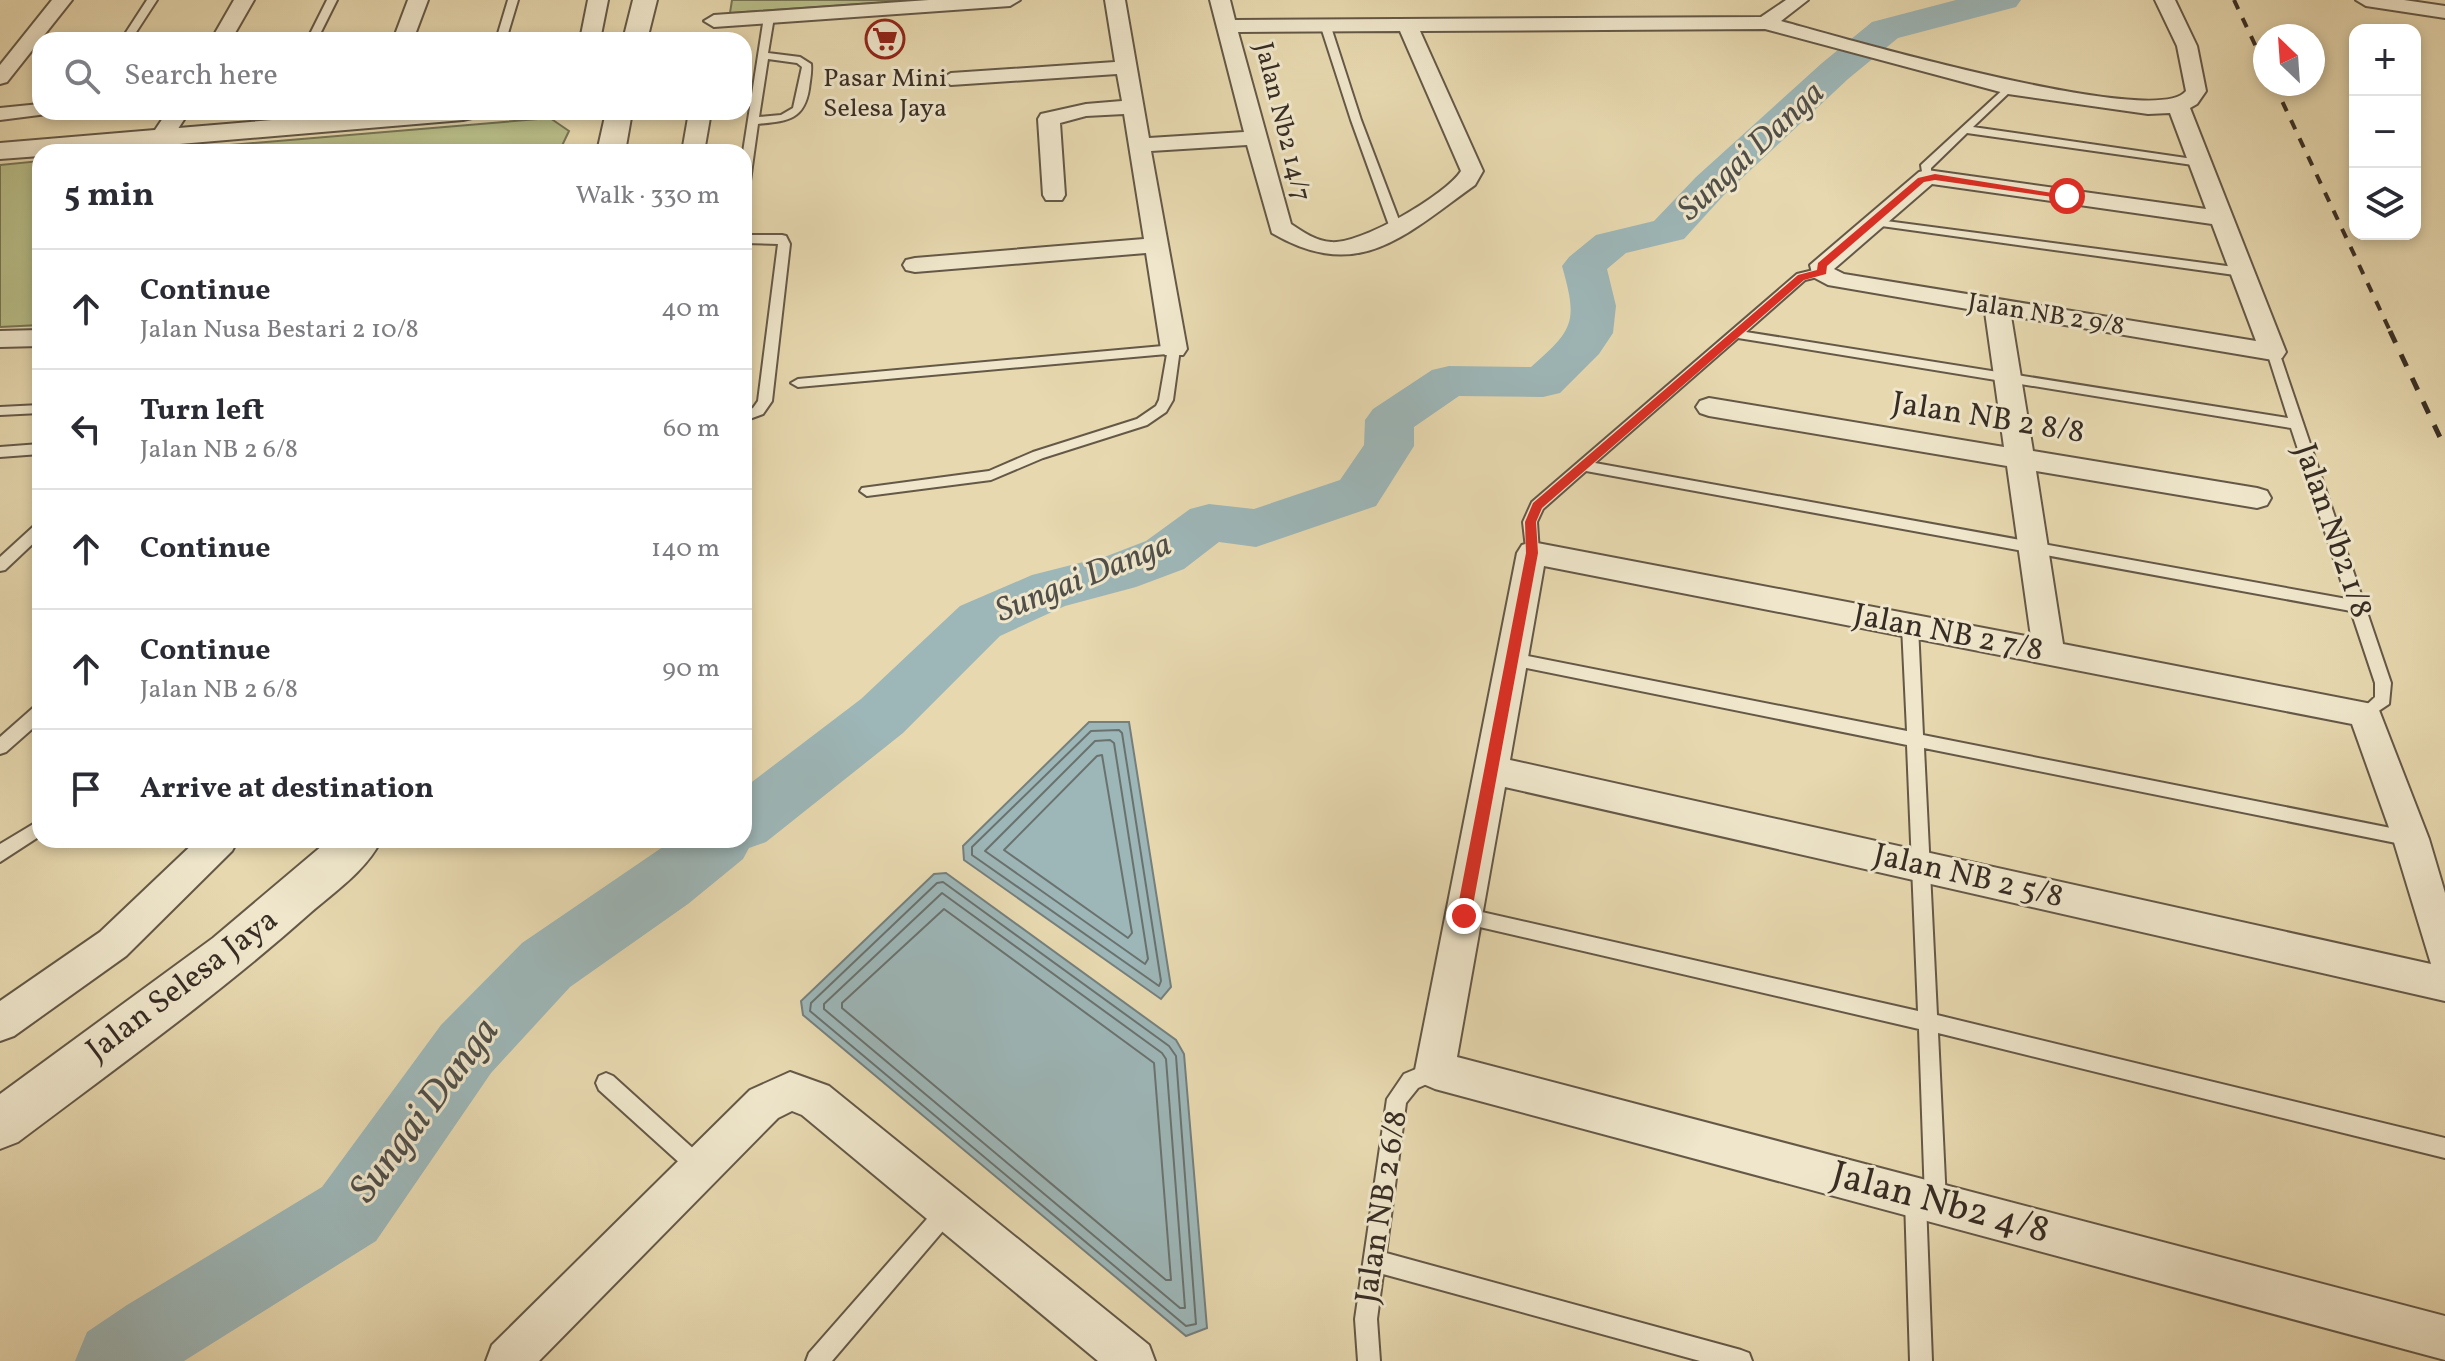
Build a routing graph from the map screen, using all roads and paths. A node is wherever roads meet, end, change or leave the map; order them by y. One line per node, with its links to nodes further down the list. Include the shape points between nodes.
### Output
1 (62, 0): 25 (street)
2 (152, 0): 26 (lane)
3 (244, 0): 27 (street)
4 (332, 0): 28 (lane)
5 (418, 0): 29 (street)
6 (513, 0): 30 (lane)
7 (598, 0): 31 (street)
8 (645, 0): 32 (street)
9 (717, 0): 24 (street)
10 (1010, 0): 18 (street)
11 (1115, 0): 35 (street)
12 (1220, 0): 22 (street, Jalan Nb2 14/7)
13 (1586, 0): 19 (street)
14 (1798, 0): 20 (street)
15 (2165, 0): 39 (street, via 2187,46 2196,91)
16 (2366, 0): 17 (street)
17 (2445, 12)
18 (769, 17): 24 (street); 34 (lane)
19 (1594, 23): 20 (street); 23 (street)
20 (1766, 23): 38 (street)
21 (1325, 24): 22 (street); 23 (street); 63 (lane)
22 (1229, 26): 49 (street, Jalan Nb2 14/7)
23 (1408, 26): 63 (street, Jalan Nb2 14/7, via 1472,171 1467,180)
24 (713, 30)
25 (37, 32)
26 (131, 32)
27 (226, 32)
28 (316, 32)
29 (406, 32)
30 (503, 32)
31 (592, 32)
32 (637, 32)
33 (32, 38): 36 (street)
34 (764, 56): 47 (lane); 47 (lane, via 800,60 807,66 801,107 788,118)
35 (1125, 67): 37 (street); 40 (street)
36 (0, 78)
37 (951, 79)
38 (2008, 88): 39 (street, via 2148,108); 48 (lane)
39 (2178, 106): 58 (street, Jalan Nb2 1/8)
40 (1133, 107): 55 (street); 60 (street, via 1049,119)
41 (32, 111): 42 (street)
42 (0, 114)
43 (173, 120): 50 (street)
44 (373, 120): 50 (street)
45 (617, 120): 52 (street)
46 (699, 120): 53 (street)
47 (754, 121): 54 (lane)
48 (1964, 129): 58 (lane); 59 (lane, via 1925,167)
49 (1256, 138): 55 (street); 63 (street, Jalan Nb2 14/7, via 1280,228 1294,239 1346,251 1370,246)
50 (160, 139): 51 (street)
51 (93, 144)
52 (613, 144)
53 (694, 144)
54 (750, 144)
55 (1142, 145): 65 (street)
56 (32, 149): 57 (street)
57 (0, 151)
58 (2200, 163): 61 (street, Jalan Nb2 1/8)
59 (1927, 177): 61 (street); 62 (street)
60 (1054, 195)
61 (2221, 218): 68 (street, Jalan Nb2 1/8)
62 (1871, 222): 67 (street, via 1822,265); 68 (lane)
63 (1396, 228)
64 (752, 238): 80 (lane, via 774,237 784,244 765,401)
65 (1157, 245): 66 (street); 73 (street)
66 (915, 265)
67 (1822, 272): 69 (street, Jalan NB 2 9/8, via 1837,280); 70 (lane, via 1801,277)
68 (2242, 272): 74 (street, Jalan Nb2 1/8)
69 (1997, 307): 74 (street, Jalan NB 2 9/8); 75 (street)
70 (1736, 334): 75 (lane); 85 (lane)
71 (32, 338): 72 (street)
72 (0, 339)
73 (1174, 349): 76 (lane); 86 (lane, via 1166,400 1142,422 991,475)
74 (2273, 352): 81 (lane, Jalan Nb2 1/8)
75 (2008, 377): 81 (lane); 84 (street)
76 (798, 383)
77 (1709, 407): 84 (street, Jalan NB 2 8/8)
78 (32, 409): 79 (lane)
79 (0, 411)
80 (752, 414)
81 (2296, 424): 92 (lane, Jalan Nb2 1/8)
82 (32, 450): 83 (lane)
83 (0, 452)
84 (2020, 459): 87 (street, Jalan NB 2 8/8); 89 (street)
85 (1584, 466): 89 (lane); 90 (lane, via 1537,506 1530,522)
86 (867, 491)
87 (2257, 498)
88 (32, 536): 91 (lane)
89 (2033, 547): 92 (lane); 94 (street)
90 (1532, 553): 93 (street, Jalan NB 2 7/8); 95 (street, Jalan NB 2 6/8)
91 (0, 566)
92 (2357, 606): 96 (lane, Jalan Nb2 1/8, via 2383,683 2383,700)
93 (1910, 626): 94 (street, Jalan NB 2 7/8); 98 (lane)
94 (2049, 653): 96 (street, Jalan NB 2 7/8)
95 (1512, 659): 98 (lane); 100 (street, Jalan NB 2 6/8)
96 (2365, 714): 102 (street)
97 (32, 719): 99 (lane)
98 (1915, 738): 102 (lane); 106 (lane)
99 (0, 747)
100 (1491, 770): 106 (street, Jalan NB 2 5/8); 107 (street, Jalan NB 2 6/8)
101 (32, 832): 105 (lane)
102 (2411, 839): 108 (street)
103 (212, 848): 111 (street, via 113,944)
104 (351, 848): 114 (street, Jalan Selesa Jaya, via 216,964)
105 (0, 854)
106 (1921, 866): 109 (street, Jalan NB 2 5/8); 110 (lane)
107 (1464, 916): 110 (lane); 112 (street, Jalan NB 2 6/8)
108 (2445, 953)
109 (2445, 984)
110 (1928, 1022): 115 (lane); 117 (lane)
111 (0, 1023)
112 (1435, 1070): 117 (street, Jalan Nb2 4/8); 119 (lane, Jalan NB 2 6/8, via 1411,1081 1397,1099)
113 (606, 1083): 116 (lane)
114 (0, 1124)
115 (2445, 1148)
116 (701, 1169): 118 (street, via 764,1104 790,1091 815,1100); 121 (street)
117 (1925, 1200): 120 (street, Jalan Nb2 4/8); 126 (lane)
118 (950, 1208): 122 (lane); 123 (street)
119 (1374, 1261): 124 (lane, Jalan NB 2 6/8, via 1366,1319); 125 (lane)
120 (2445, 1338)
121 (508, 1361)
122 (817, 1361)
123 (1133, 1361)
124 (1369, 1361)
125 (1741, 1361)
126 (1921, 1361)

